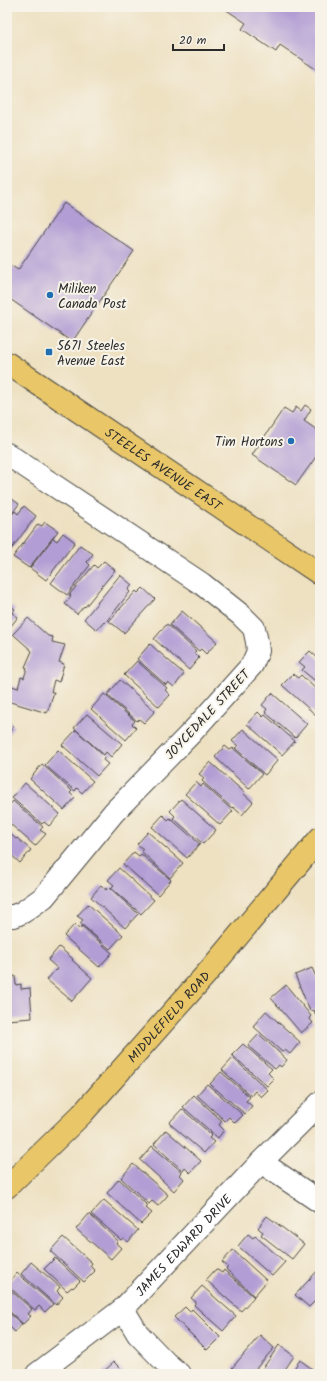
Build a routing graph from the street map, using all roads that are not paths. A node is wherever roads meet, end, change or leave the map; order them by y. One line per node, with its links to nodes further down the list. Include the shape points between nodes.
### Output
1 (7, 363): 3 (main road, STEELES AVENUE EAST)
2 (7, 454): 5 (street, JOYCEDALE STREET, via 208,589 254,628 258,651 252,665 192,732 114,812 44,897 23,912)
3 (320, 574)
4 (320, 838): 8 (main road, MIDDLEFIELD ROAD, via 208,972 82,1114)
5 (7, 916)
6 (320, 1103): 7 (street, JAMES EDWARD DRIVE)
7 (261, 1162): 9 (street); 10 (street, JAMES EDWARD DRIVE)
8 (7, 1187)
9 (320, 1202)
10 (123, 1310): 11 (street, JAMES EDWARD DRIVE); 12 (street, via 138,1334)
11 (37, 1374)
12 (179, 1374)

